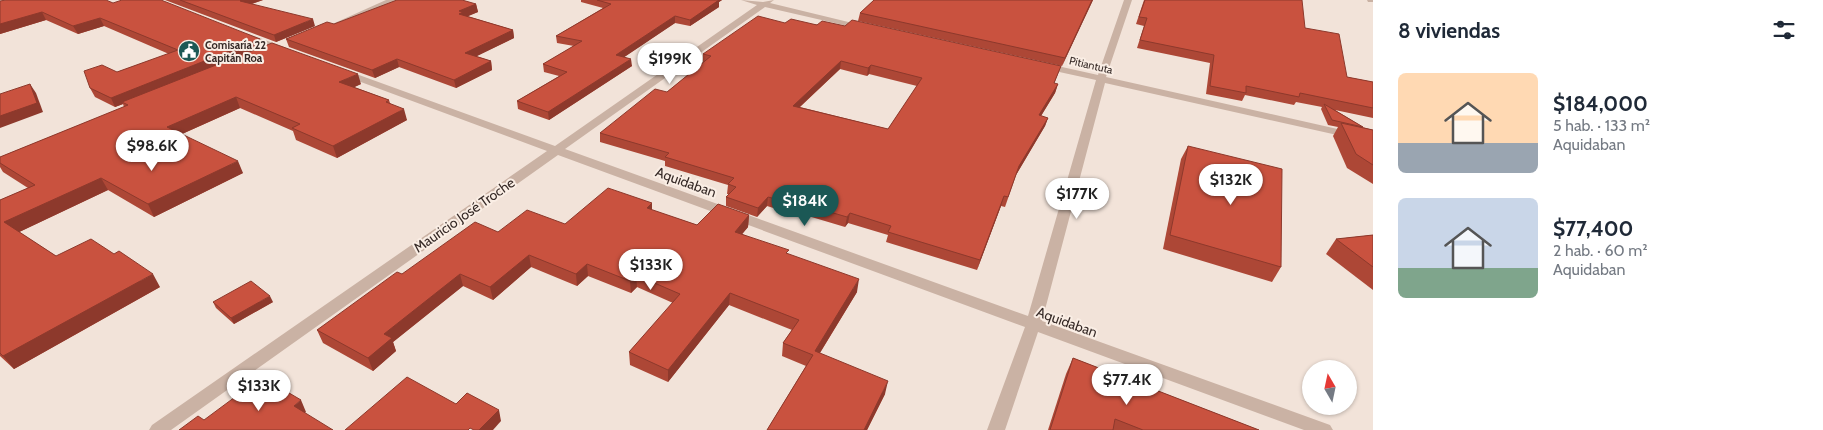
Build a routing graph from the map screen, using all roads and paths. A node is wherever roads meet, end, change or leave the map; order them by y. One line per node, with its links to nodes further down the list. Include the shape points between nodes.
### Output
1 (393, 0): 5 (street)
2 (745, 0): 4 (street)
3 (1128, 0): 13 (street)
4 (767, 2): 6 (street); 15 (street, Mauricio José Troche)
5 (322, 30)
6 (880, 30)
7 (233, 31): 9 (street)
8 (295, 41): 9 (street)
9 (273, 50): 10 (street)
10 (296, 55)
11 (1034, 64): 13 (street, Pitiantuta)
12 (333, 68): 15 (street, Aquidaban)
13 (1101, 79): 14 (street, Pitiantuta); 16 (street)
14 (1373, 140)
15 (556, 150): 16 (street, Aquidaban); 17 (street, Mauricio José Troche)
16 (1033, 326): 18 (street); 19 (street, Aquidaban)
17 (158, 430)
18 (996, 430)
19 (1324, 430)

